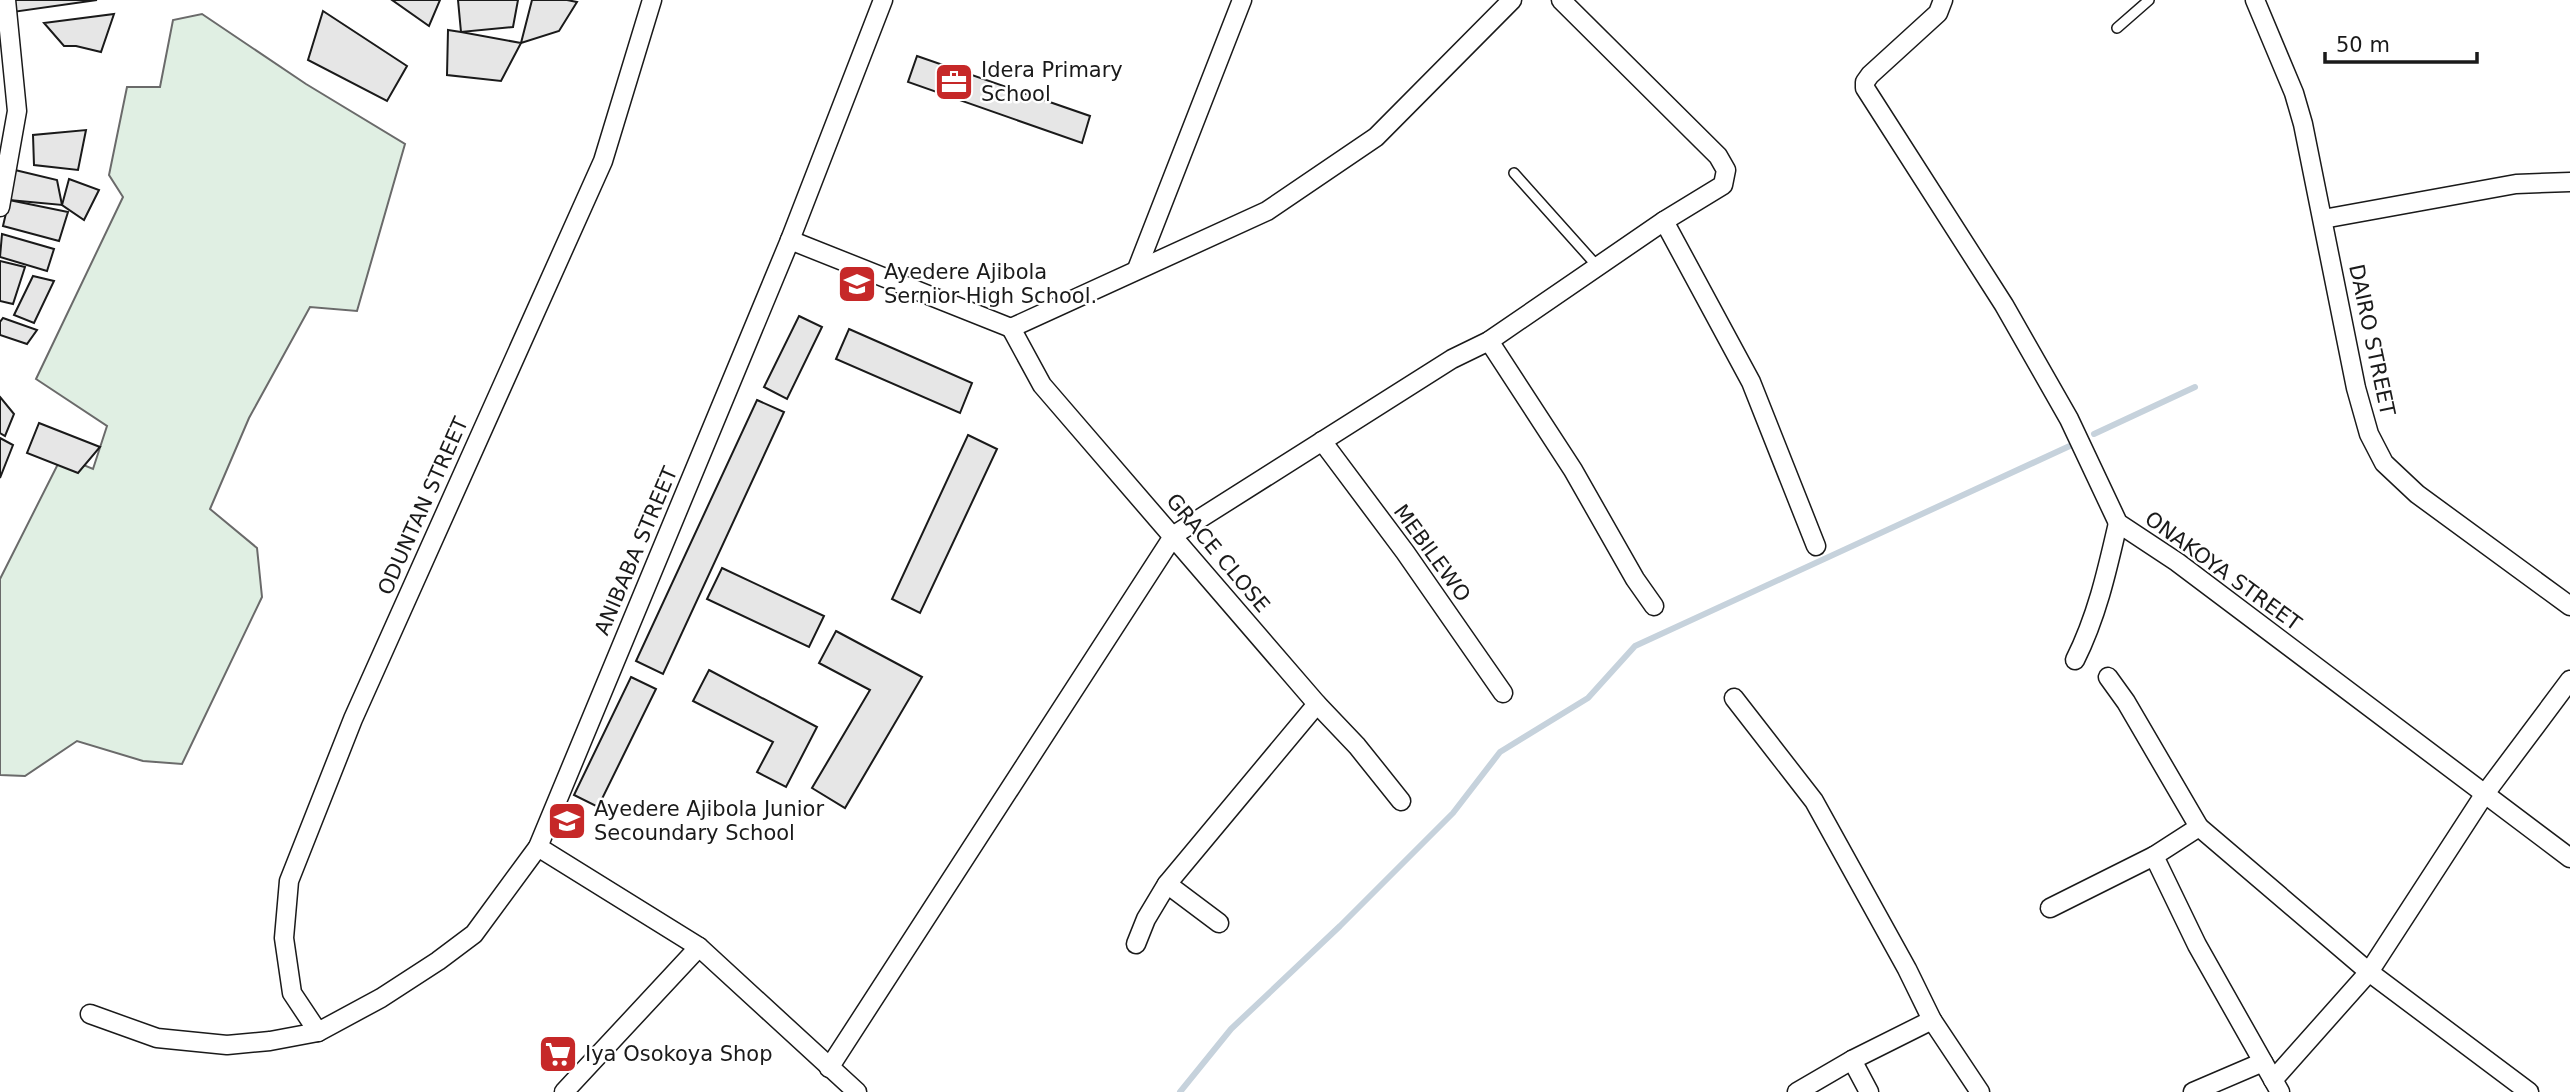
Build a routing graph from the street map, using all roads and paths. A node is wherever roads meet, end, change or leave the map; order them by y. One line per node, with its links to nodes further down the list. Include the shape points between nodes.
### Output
1 (6, 0): 11 (street)
2 (652, 0): 48 (street, ODUNTAN STREET, via 603,161 353,719 289,881 284,938 292,993)
3 (883, 0): 17 (street, ANIBABA STREET)
4 (1242, 0): 19 (street)
5 (1512, 0): 19 (street, via 1376,137 1267,211)
6 (1561, 0): 16 (street, via 1718,156 1726,170 1723,185)
7 (1943, 0): 23 (street, ONAKOYA STREET, via 1937,13 1870,75 1865,88 2004,305 2069,419)
8 (2149, 0): 10 (lane)
9 (2255, 0): 15 (street, DAIRO STREET, via 2294,93)
10 (2118, 28)
11 (8, 111): 14 (street)
12 (1514, 173): 18 (lane)
13 (2570, 182): 15 (street, via 2516,184)
14 (0, 207)
15 (2323, 219): 27 (street, DAIRO STREET, via 2356,388 2384,463 2417,494)
16 (1664, 221): 18 (street); 25 (street, via 1751,382)
17 (790, 240): 20 (street); 37 (street, ANIBABA STREET)
18 (1598, 267): 21 (street)
19 (1138, 269): 20 (street)
20 (1012, 328): 24 (street, GRACE CLOSE, via 1042,385)
21 (1489, 341): 22 (street, via 1452,359); 26 (street)
22 (1322, 441): 24 (street); 31 (street, MEBILEWO)
23 (2118, 523): 28 (street, via 2103,592); 34 (street, ONAKOYA STREET, via 2177,562)
24 (1174, 535): 33 (street, GRACE CLOSE); 51 (street)
25 (1816, 547)
26 (1654, 606)
27 (2570, 606)
28 (2075, 660)
29 (2108, 677): 36 (street)
30 (2570, 680): 34 (street)
31 (1503, 693)
32 (1734, 698): 47 (street, via 1814,801)
33 (1317, 704): 35 (street, GRACE CLOSE); 40 (street)
34 (2484, 794): 39 (street, ONAKOYA STREET); 45 (street)
35 (1401, 801)
36 (2199, 827): 38 (street); 45 (street)
37 (538, 847): 44 (street); 48 (street, ANIBABA STREET, via 474,934 381,998)
38 (2154, 856): 41 (street); 50 (street, via 2197,945)
39 (2570, 858)
40 (1167, 884): 42 (street); 43 (street)
41 (2050, 908)
42 (1219, 923)
43 (1136, 944)
44 (699, 947): 51 (street); 53 (street)
45 (2370, 972): 52 (street); 59 (street)
46 (90, 1014): 48 (street, ANIBABA STREET, via 157,1038 227,1045)
47 (1933, 1020): 49 (street); 57 (street)
48 (318, 1032)
49 (1852, 1060): 55 (street); 56 (street)
50 (2263, 1062): 52 (street); 58 (street)
51 (829, 1068): 54 (street)
52 (2277, 1086)
53 (564, 1092)
54 (858, 1092)
55 (1797, 1092)
56 (1870, 1092)
57 (1980, 1092)
58 (2193, 1092)
59 (2529, 1092)

